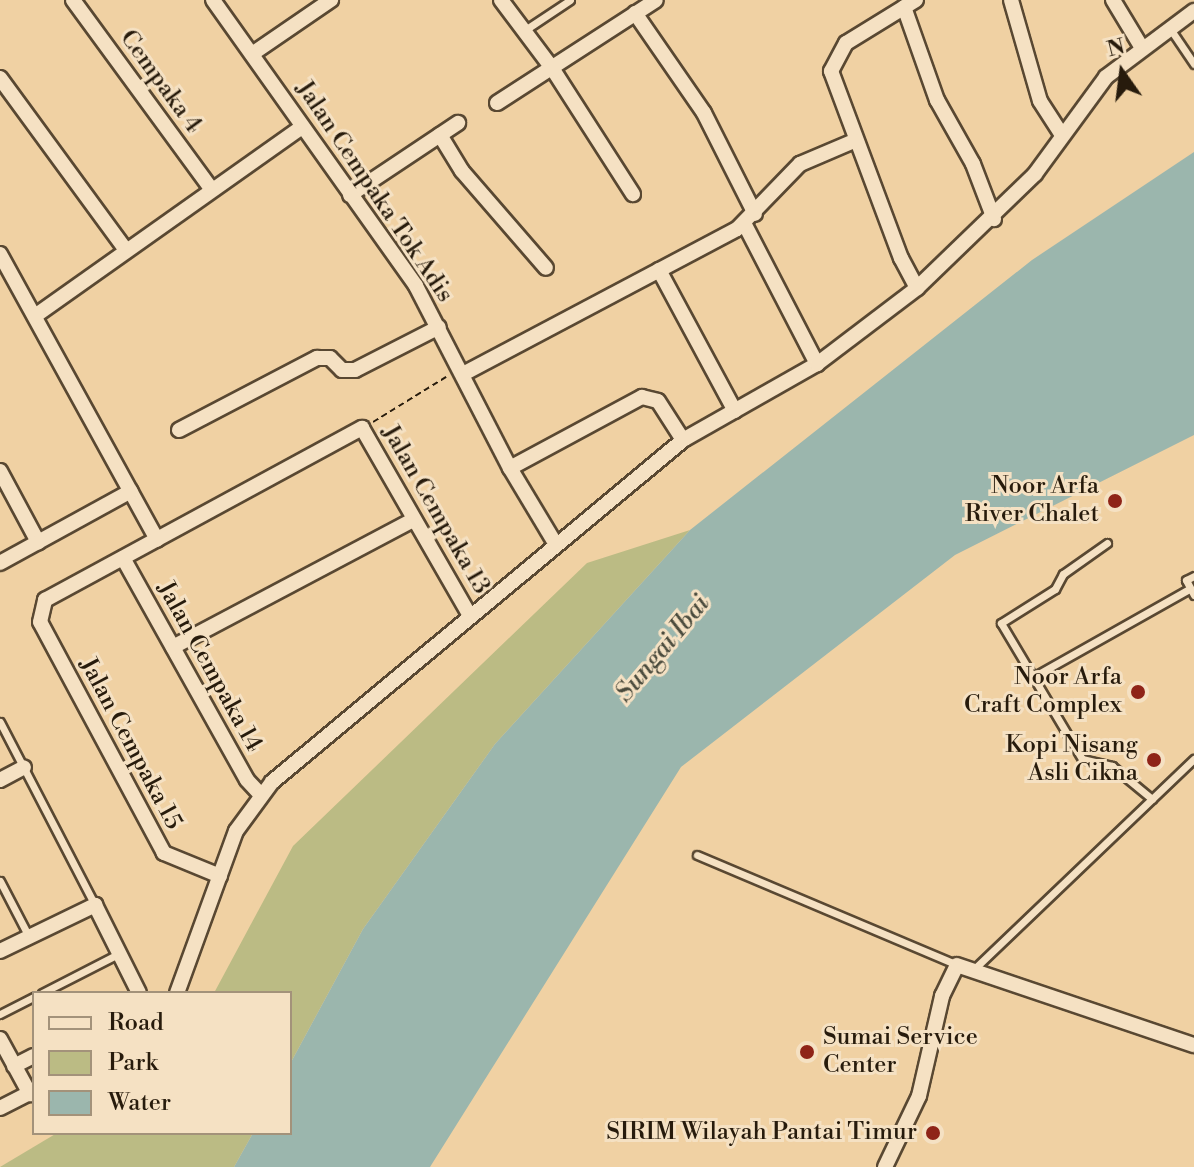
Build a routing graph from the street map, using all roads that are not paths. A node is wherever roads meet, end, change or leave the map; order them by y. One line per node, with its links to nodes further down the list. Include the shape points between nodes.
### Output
1 (73, 0): 25 (street, Cempaka 4)
2 (213, 0): 15 (street, Jalan Cempaka Tok Adis)
3 (331, 0): 15 (street)
4 (501, 0): 13 (street)
5 (570, 0): 13 (lane)
6 (656, 0): 11 (street)
7 (1011, 0): 23 (street, via 1040,101)
8 (1113, 0): 14 (street)
9 (910, 3): 24 (street, via 846,43 831,62); 29 (street, via 937,100 973,164)
10 (1194, 11): 12 (street)
11 (635, 13): 17 (street); 28 (street, via 704,113)
12 (1169, 28): 14 (street); 16 (lane)
13 (525, 30): 17 (street)
14 (1142, 48): 23 (street, via 1106,77)
15 (252, 54): 21 (street, Jalan Cempaka Tok Adis)
16 (1194, 64)
17 (552, 68): 19 (street); 26 (street)
18 (0, 78): 30 (street)
19 (497, 103)
20 (458, 123): 22 (street)
21 (302, 127): 25 (street); 27 (street, Jalan Cempaka Tok Adis)
22 (440, 135): 27 (street); 32 (street, via 462,171)
23 (1062, 135): 29 (street)
24 (854, 141): 28 (street, via 800,164); 34 (street)
25 (212, 190): 30 (street)
26 (633, 194)
27 (350, 195): 36 (street, Jalan Cempaka Tok Adis)
28 (750, 218): 33 (street); 37 (street)
29 (994, 219): 34 (street)
30 (126, 250): 35 (street)
31 (0, 254): 35 (street)
32 (546, 268)
33 (648, 276): 38 (street); 39 (street)
34 (917, 288): 37 (street)
35 (35, 316): 44 (street)
36 (442, 332): 38 (street, Jalan Cempaka Tok Adis); 40 (street, via 355,370 317,358)
37 (817, 364): 39 (street)
38 (463, 374): 42 (street, Jalan Cempaka Tok Adis)
39 (721, 417): 41 (street)
40 (179, 430)
41 (683, 440): 42 (street, via 658,401 642,397); 48 (street)
42 (510, 468): 48 (street, Jalan Cempaka Tok Adis)
43 (0, 471): 47 (street)
44 (131, 491): 46 (street); 47 (street)
45 (413, 520): 46 (street, Jalan Cempaka 13, via 362,428); 54 (street, Jalan Cempaka 13); 55 (street)
46 (153, 534): 50 (street)
47 (38, 542): 51 (street)
48 (555, 543): 54 (street)
49 (1107, 543): 56 (lane, via 1063,574 1055,589 1001,623)
50 (123, 558): 55 (street, Jalan Cempaka 14); 64 (street, Jalan Cempaka 15, via 45,600 40,622 164,853)
51 (0, 563)
52 (1194, 576): 53 (lane, via 1186,580)
53 (1191, 592): 56 (lane)
54 (469, 614): 61 (street)
55 (173, 647): 61 (street, Jalan Cempaka 14, via 247,780)
56 (1033, 677): 62 (lane, via 1082,759 1112,766)
57 (0, 722): 59 (lane)
58 (1194, 759): 62 (lane)
59 (24, 767): 60 (street); 66 (lane)
60 (0, 780)
61 (260, 794): 64 (street, via 236,831)
62 (1152, 799): 71 (lane)
63 (697, 855): 70 (lane)
64 (220, 876): 74 (street)
65 (0, 881): 67 (lane)
66 (95, 905): 67 (street); 69 (street)
67 (29, 937): 68 (street)
68 (0, 951)
69 (120, 953): 72 (lane); 73 (street)
70 (957, 965): 71 (street); 83 (street, via 942,996 919,1096)
71 (973, 970): 78 (street)
72 (46, 991)
73 (138, 991)
74 (178, 991)
75 (32, 998): 76 (lane)
76 (0, 1014)
77 (0, 1039): 80 (street)
78 (1194, 1045)
79 (32, 1057): 80 (street)
80 (14, 1066): 81 (street)
81 (32, 1092): 82 (street)
82 (0, 1108)
83 (885, 1167)

